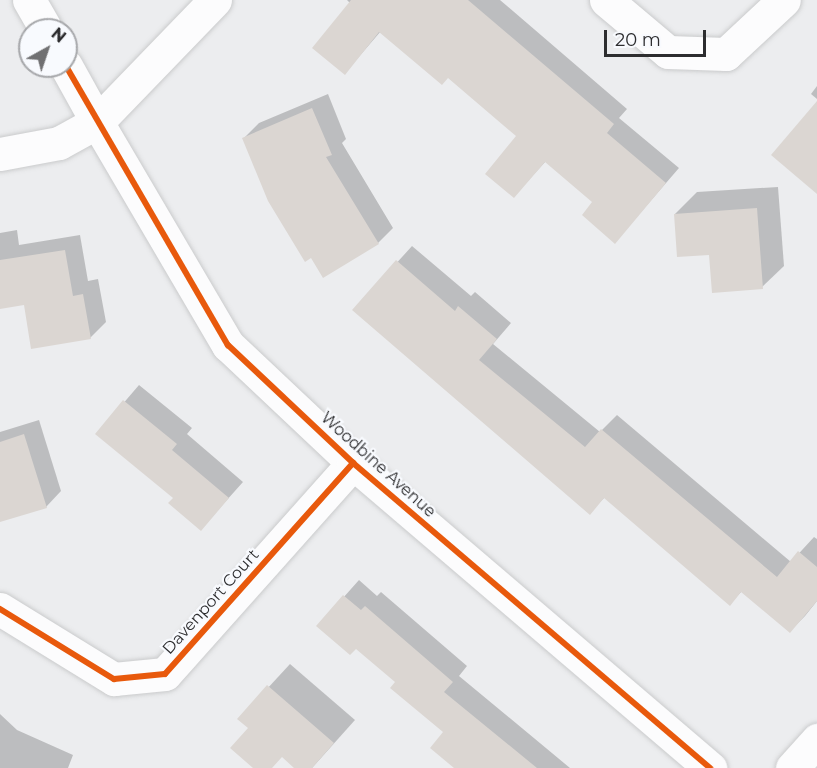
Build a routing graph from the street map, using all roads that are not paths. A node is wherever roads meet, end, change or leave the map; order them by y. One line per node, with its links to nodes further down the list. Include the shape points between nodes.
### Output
1 (29, 0): 5 (street)
2 (215, 0): 7 (street)
3 (606, 0): 4 (street, via 668,52 726,54)
4 (784, 0)
5 (39, 18)
6 (73, 78): 7 (street, Woodbine Avenue)
7 (97, 122): 8 (street, via 59,143); 9 (street, Woodbine Avenue, via 228,345)
8 (0, 154)
9 (353, 463): 10 (street, Davenport Court, via 165,674 114,679); 12 (street, Woodbine Avenue)
10 (0, 609)
11 (817, 740): 13 (street)
12 (710, 768)
13 (792, 768)

